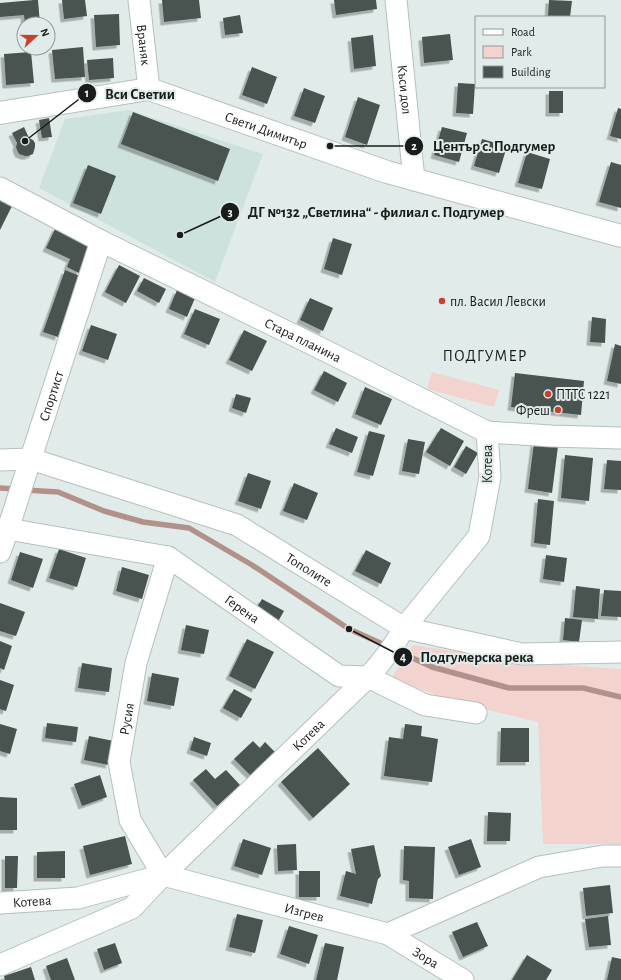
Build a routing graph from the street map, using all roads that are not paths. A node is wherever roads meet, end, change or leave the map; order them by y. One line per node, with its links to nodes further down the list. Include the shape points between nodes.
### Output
1 (139, 0): 3 (street, Враняк)
2 (396, 0): 5 (street, Къси дол)
3 (149, 89): 4 (street, Свети Димитър); 5 (street, Свети Димитър)
4 (0, 113)
5 (414, 180): 7 (street, Свети Димитър)
6 (0, 188): 8 (street, Стара планина)
7 (621, 236)
8 (101, 241): 9 (street, Стара планина); 11 (street, Спортист)
9 (487, 432): 10 (street, Стара планина); 16 (street, Котева, via 490,478 479,536)
10 (621, 438)
11 (31, 459): 12 (street, Тополите); 13 (street, Спортист); 16 (street, Тополите, via 237,524)
12 (0, 460)
13 (4, 529): 14 (street, Спортист); 15 (street, Герена)
14 (0, 552)
15 (168, 557): 18 (street, Герена, via 339,676); 21 (street, Русия, via 136,663 119,762 130,820)
16 (400, 635): 17 (street, Тополите, via 522,654); 18 (street, Котева)
17 (621, 652)
18 (373, 672): 19 (street, Герена, via 425,704); 21 (street, Котева)
19 (476, 713)
20 (621, 856): 23 (street, via 602,856 539,867)
21 (164, 875): 22 (street, Котева, via 78,898); 23 (street, Изгрев); 24 (street, via 132,908)
22 (0, 903)
23 (388, 934): 25 (street, Зора)
24 (0, 965)
25 (463, 980)

